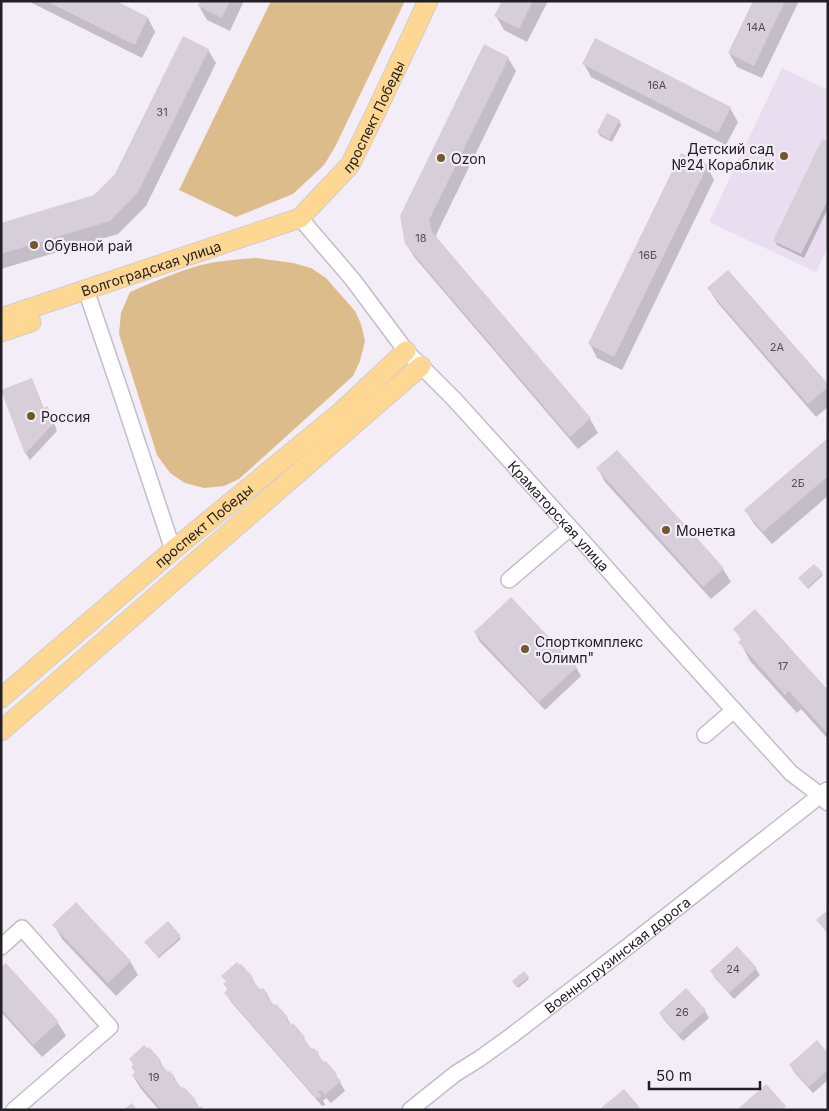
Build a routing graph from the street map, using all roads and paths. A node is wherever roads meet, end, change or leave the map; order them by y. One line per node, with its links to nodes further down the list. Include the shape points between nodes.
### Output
1 (428, 1): 2 (main road, проспект Победы, via 350,165)
2 (300, 218): 3 (main road, Волгоградская улица); 6 (street, Краматорская улица)
3 (88, 295): 4 (main road, Волгоградская улица); 5 (main road); 9 (street)
4 (1, 318)
5 (1, 332)
6 (406, 351): 7 (street, Краматорская улица); 9 (main road, проспект Победы, via 342,411)
7 (421, 366): 8 (street, Краматорская улица); 10 (main road)
8 (570, 528): 11 (street); 13 (street, Краматорская улица)
9 (173, 550): 10 (main road); 12 (main road, проспект Победы)
10 (191, 566): 14 (main road)
11 (509, 580)
12 (1, 698)
13 (734, 710): 15 (street); 16 (street, Краматорская улица, via 791,773)
14 (1, 731)
15 (705, 735)
16 (825, 796): 19 (street, Военногрузинская дорога)
17 (1, 947): 18 (street, via 22,928 110,1027)
18 (14, 1110)
19 (410, 1110)

